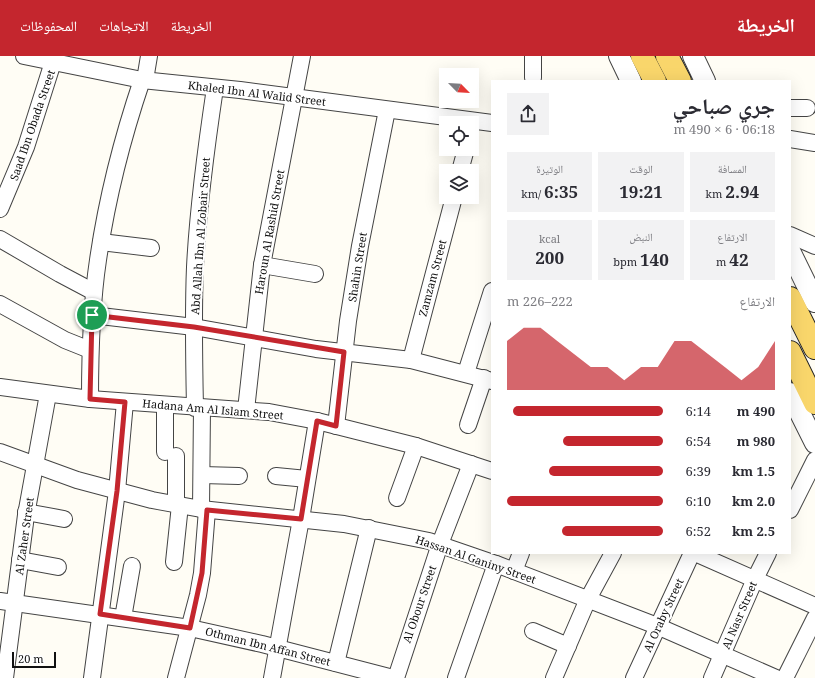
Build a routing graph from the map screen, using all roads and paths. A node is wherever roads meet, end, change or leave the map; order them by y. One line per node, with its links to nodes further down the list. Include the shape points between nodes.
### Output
1 (24, 56): 9 (street, Khaled Ibn Al Walid Street)
2 (149, 56): 11 (street)
3 (302, 56): 17 (street, Haroun Al Rashid Street)
4 (533, 56): 10 (street)
5 (619, 56): 12 (street)
6 (642, 56): 13 (main road)
7 (667, 56): 14 (main road)
8 (693, 56): 15 (street)
9 (53, 62): 11 (street, Khaled Ibn Al Walid Street); 27 (street, Saad Ibn Obada Street, via 26,147)
10 (533, 78)
11 (143, 80): 16 (street, Khaled Ibn Al Walid Street); 30 (street, via 115,169)
12 (631, 80)
13 (654, 80)
14 (679, 80)
15 (705, 80)
16 (215, 88): 17 (street, Khaled Ibn Al Walid Street); 42 (street, Abd Allah Ibn Al Zobair Street, via 200,207)
17 (294, 98): 20 (street, Khaled Ibn Al Walid Street); 34 (street, Haroun Al Rashid Street)
18 (791, 108): 19 (street)
19 (807, 108)
20 (387, 110): 21 (street, Khaled Ibn Al Walid Street); 46 (street, Shahin Street, via 360,246)
21 (439, 118)
22 (491, 123): 23 (street, Khaled Ibn Al Walid Street)
23 (479, 124)
24 (791, 139): 25 (street)
25 (815, 143)
26 (452, 204): 48 (street, Zamzam Street)
27 (0, 209)
28 (791, 235): 31 (street)
29 (0, 239): 36 (street)
30 (101, 242): 32 (street); 36 (street)
31 (815, 246)
32 (151, 248)
33 (791, 253): 39 (street)
34 (262, 265): 35 (street); 43 (street, Haroun Al Rashid Street)
35 (315, 274)
36 (94, 292): 41 (street)
37 (491, 294): 49 (street)
38 (791, 300): 44 (main road)
39 (815, 302)
40 (0, 304): 45 (street, via 65,340)
41 (92, 315): 42 (street); 45 (street)
42 (194, 327): 43 (street); 58 (street, Abd Allah Ibn Al Zobair Street)
43 (254, 337): 46 (street); 59 (street, Haroun Al Rashid Street)
44 (815, 348)
45 (90, 350): 54 (street)
46 (344, 352): 48 (street); 62 (street, Shahin Street)
47 (791, 354): 56 (main road)
48 (411, 360): 49 (street)
49 (466, 373): 50 (street)
50 (488, 380): 61 (street)
51 (0, 387): 52 (street, Hadana Am Al Islam Street)
52 (48, 394): 54 (street, Hadana Am Al Islam Street); 68 (street, Al Zaher Street)
53 (791, 395): 63 (street)
54 (90, 399): 55 (street, Hadana Am Al Islam Street)
55 (125, 402): 57 (street, Hadana Am Al Islam Street); 74 (street)
56 (815, 403)
57 (165, 405): 58 (street, Hadana Am Al Islam Street); 76 (street)
58 (199, 408): 59 (street, Hadana Am Al Islam Street); 70 (street, Abd Allah Ibn Al Zobair Street)
59 (246, 410): 60 (street, Hadana Am Al Islam Street)
60 (317, 421): 62 (street, Hadana Am Al Islam Street); 73 (street)
61 (468, 425)
62 (336, 426): 64 (street, Hadana Am Al Islam Street)
63 (815, 443)
64 (416, 446): 67 (street, Hadana Am Al Islam Street); 75 (street)
65 (0, 452): 68 (street, Hassan Al Ganiny Street)
66 (815, 460): 77 (street)
67 (471, 464): 69 (street, Hadana Am Al Islam Street); 83 (street, Al Obour Street)
68 (35, 466): 74 (street, Hassan Al Ganiny Street); 79 (street, Al Zaher Street)
69 (491, 471)
70 (202, 475): 71 (street); 78 (street, Abd Allah Ibn Al Zobair Street)
71 (239, 476)
72 (276, 476): 73 (street)
73 (307, 479): 81 (street)
74 (117, 491): 76 (street, Hassan Al Ganiny Street); 99 (street)
75 (397, 498)
76 (178, 505): 78 (street, Hassan Al Ganiny Street); 90 (street)
77 (791, 508)
78 (204, 509): 81 (street, Hassan Al Ganiny Street); 103 (street, Abd Allah Ibn Al Zobair Street, via 202,573)
79 (26, 512): 80 (street); 89 (street, Al Zaher Street)
80 (64, 519)
81 (301, 519): 82 (street, Hassan Al Ganiny Street); 106 (street)
82 (369, 528): 83 (street, Hassan Al Ganiny Street); 108 (street)
83 (440, 544): 91 (street, Hassan Al Ganiny Street); 113 (street, Al Obour Street)
84 (521, 554): 94 (street)
85 (612, 554): 96 (street)
86 (692, 554): 102 (street, Al Oraby Street)
87 (697, 554): 95 (street)
88 (768, 554): 95 (street, Al Nasr Street)
89 (20, 560): 93 (street); 97 (street, Al Zaher Street)
90 (174, 562)
91 (496, 564): 94 (street, Hassan Al Ganiny Street); 114 (street)
92 (132, 566): 100 (street)
93 (58, 567)
94 (514, 571): 96 (street, Hassan Al Ganiny Street)
95 (755, 579): 98 (street); 107 (street, Al Nasr Street)
96 (588, 599): 102 (street, Hassan Al Ganiny Street); 105 (street)
97 (7, 602): 99 (street, Othman Ibn Affan Street); 109 (street, Al Zaher Street)
98 (815, 606)
99 (100, 614): 100 (street, Othman Ibn Affan Street); 110 (street)
100 (123, 618): 103 (street, Othman Ibn Affan Street)
101 (815, 618): 119 (street)
102 (658, 626): 107 (street, Hassan Al Ganiny Street); 116 (street, Al Oraby Street)
103 (190, 628): 106 (street, Othman Ibn Affan Street); 111 (street, Abd Allah Ibn Al Zobair Street)
104 (533, 631): 105 (street)
105 (568, 646): 115 (street)
106 (277, 648): 108 (street, Othman Ibn Affan Street); 112 (street)
107 (722, 654): 117 (street, Al Nasr Street); 118 (street, Hassan Al Ganiny Street)
108 (336, 663): 113 (street, Othman Ibn Affan Street)
109 (5, 678)
110 (92, 678)
111 (176, 678)
112 (272, 678)
113 (394, 678)
114 (456, 678)
115 (554, 678)
116 (634, 678)
117 (712, 678)
118 (776, 678)
119 (785, 678)

